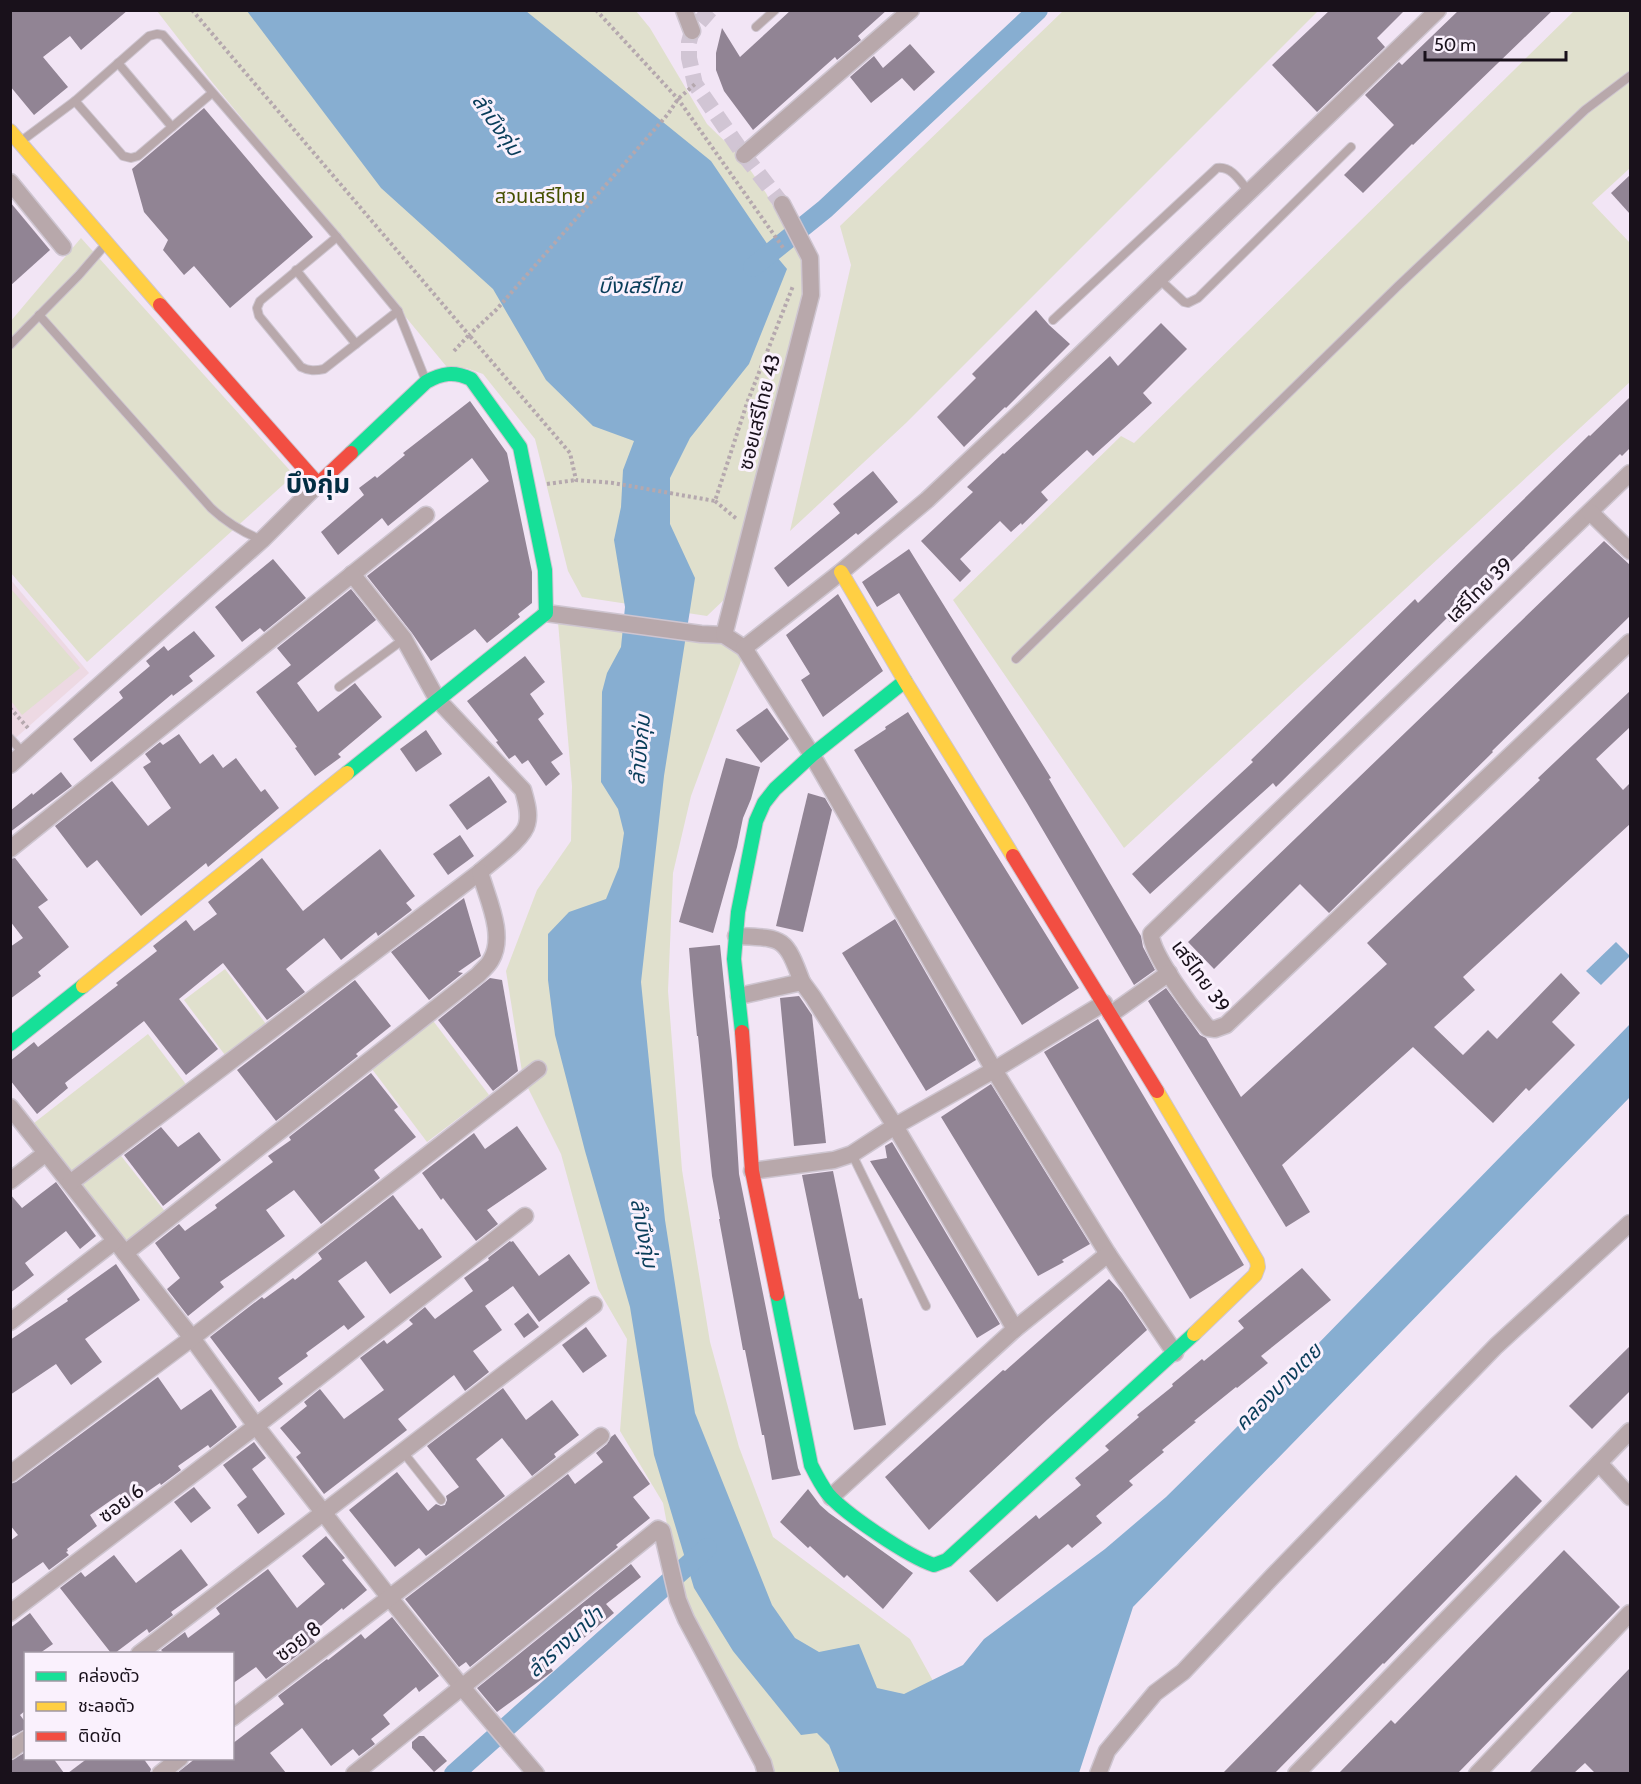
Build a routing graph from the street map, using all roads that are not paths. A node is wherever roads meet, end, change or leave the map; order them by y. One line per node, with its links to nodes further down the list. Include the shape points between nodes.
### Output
1 (684, 10): 6 (street)
2 (775, 10): 5 (lane)
3 (911, 10): 14 (street)
4 (1438, 10): 16 (street)
5 (756, 27)
6 (692, 32)
7 (118, 63): 9 (lane, via 149,36 163,35); 10 (lane); 11 (lane)
8 (1630, 76): 42 (lane, via 1585,110 1399,285)
9 (212, 93): 11 (lane); 18 (lane)
10 (75, 100): 11 (lane, via 123,156 138,156); 12 (lane)
11 (172, 127)
12 (14, 142): 19 (street)
13 (1351, 147): 22 (lane, via 1197,298 1184,302)
14 (744, 155)
15 (10, 182): 20 (street)
16 (1250, 192): 22 (street); 25 (lane, via 1230,170 1217,168)
17 (782, 204): 38 (street, ซอยเสรีไทย 43, via 810,258 810,295)
18 (337, 237): 21 (lane); 23 (lane)
19 (106, 244): 24 (lane); 30 (street)
20 (63, 247)
21 (296, 270): 26 (lane); 26 (lane, via 260,301 259,316 307,370 324,369)
22 (1159, 279): 35 (street, via 927,500)
23 (398, 312): 26 (lane); 28 (lane)
24 (39, 315): 27 (lane); 33 (lane, via 211,508 238,530)
25 (1053, 320)
26 (356, 344)
27 (10, 345)
28 (426, 382): 30 (street); 37 (street, via 439,373 463,374 471,379 520,447 545,570)
29 (1630, 473): 31 (street, เสรีไทย 39)
30 (318, 484): 33 (street)
31 (1590, 512): 34 (street); 52 (street, เสรีไทย 39, via 1151,934 1153,946)
32 (426, 515): 36 (street)
33 (262, 540): 48 (street)
34 (1630, 551)
35 (841, 572): 41 (street); 43 (street)
36 (352, 574): 39 (street); 49 (street)
37 (546, 614): 38 (street); 45 (street)
38 (724, 635): 41 (street)
39 (404, 639): 44 (lane); 45 (street)
40 (1630, 642): 52 (street, เสรีไทย 39, via 1226,1025 1208,1028)
41 (744, 648): 47 (street)
42 (1016, 659)
43 (905, 681): 47 (street); 55 (street)
44 (339, 687)
45 (437, 699): 50 (street, via 523,790 528,808 523,834); 56 (street)
46 (10, 738): 48 (lane)
47 (812, 755): 51 (street, via 775,789 756,821); 58 (street)
48 (17, 759)
49 (10, 849)
50 (480, 872): 65 (street); 68 (street, via 497,938 490,961 478,975)
51 (736, 936): 53 (street, via 779,941 795,963); 54 (street)
52 (1169, 973): 55 (street)
53 (802, 982): 54 (street); 60 (street)
54 (738, 996): 63 (street)
55 (1107, 1008): 58 (street); 75 (street, via 1257,1261 1255,1275)
56 (10, 1044)
57 (538, 1069): 74 (street)
58 (994, 1070): 60 (street); 69 (street)
59 (10, 1107): 61 (street)
60 (896, 1126): 62 (street); 73 (street)
61 (46, 1153): 64 (street); 65 (street)
62 (852, 1154): 63 (street); 71 (lane)
63 (752, 1171): 82 (street, via 811,1465)
64 (10, 1181)
65 (70, 1183): 68 (street)
66 (525, 1216): 76 (street, ซอย 6)
67 (1630, 1223): 99 (street, via 1496,1346 1183,1672 1155,1694 1107,1751)
68 (120, 1247): 72 (street); 74 (street)
69 (1108, 1254): 73 (street); 75 (street)
70 (594, 1305): 79 (street)
71 (926, 1306)
72 (10, 1322)
73 (1015, 1329): 82 (street)
74 (192, 1338): 76 (street); 81 (street)
75 (1175, 1353): 82 (street, via 940,1564 929,1564 908,1554)
76 (256, 1426): 85 (street); 88 (street, ซอย 6)
77 (1630, 1431): 80 (street)
78 (601, 1436): 86 (street, ซอย 8)
79 (403, 1452): 84 (lane); 85 (street)
80 (1599, 1463): 83 (street); 100 (street)
81 (10, 1474)
82 (831, 1497)
83 (1630, 1497)
84 (441, 1500)
85 (324, 1513): 86 (street); 89 (street)
86 (389, 1597): 90 (street); 91 (street, ซอย 8)
87 (1630, 1612): 101 (street)
88 (10, 1613)
89 (140, 1652)
90 (461, 1686): 96 (street); 97 (street); 98 (street, via 658,1529 662,1531 686,1619)
91 (234, 1716)
92 (24, 1740): 93 (street)
93 (10, 1751)
94 (177, 1760): 95 (street)
95 (160, 1773)
96 (354, 1773)
97 (536, 1773)
98 (766, 1773)
99 (1098, 1773)
100 (1296, 1773)
101 (1477, 1773)

